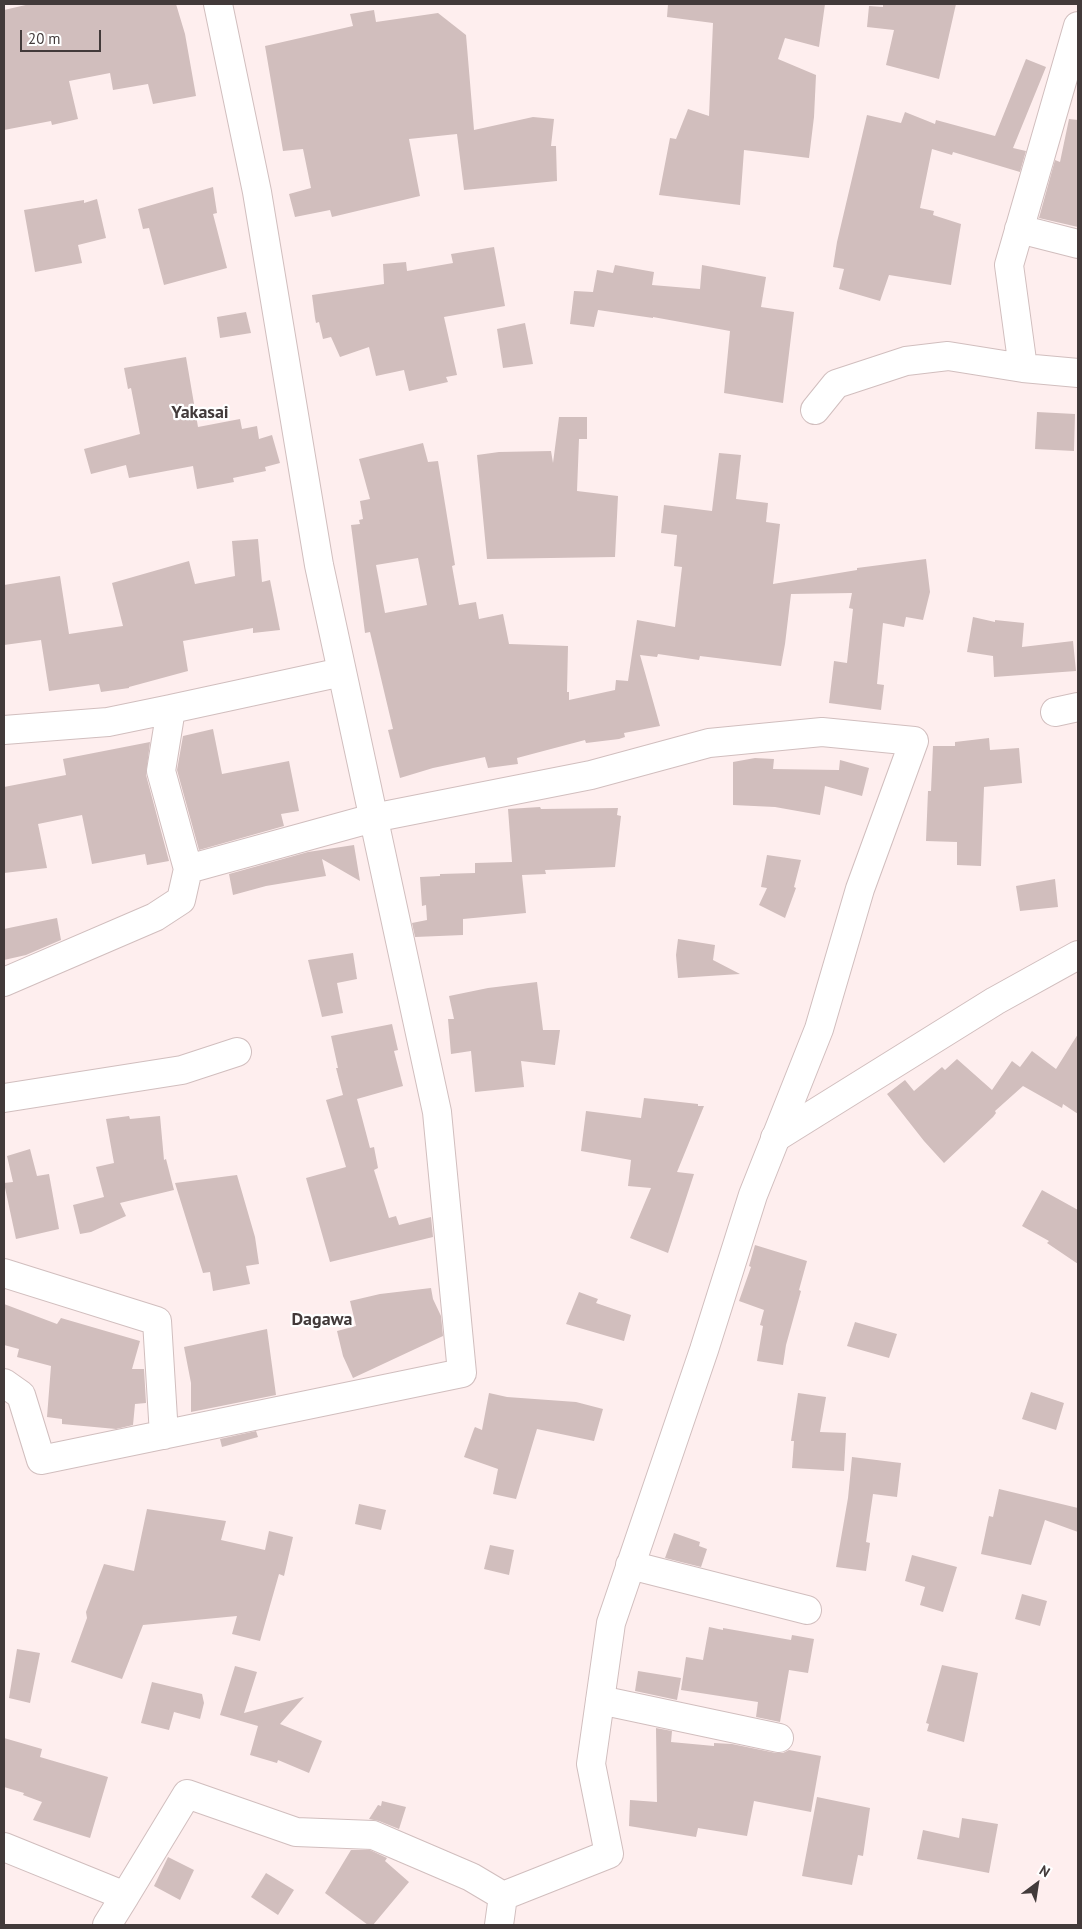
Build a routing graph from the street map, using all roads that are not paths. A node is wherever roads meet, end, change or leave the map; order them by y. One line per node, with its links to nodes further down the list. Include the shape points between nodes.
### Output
1 (218, 4): 9 (street, via 257,192 319,565)
2 (1078, 26): 3 (street)
3 (1071, 76): 4 (street)
4 (1019, 229): 5 (street); 6 (street, via 1009,265)
5 (1078, 244)
6 (1023, 368): 7 (street); 8 (street, via 948,356 906,361 836,384)
7 (1078, 373)
8 (815, 410)
9 (342, 672): 10 (street); 12 (street)
10 (171, 709): 11 (street, via 108,722); 13 (street, via 161,771)
11 (4, 730)
12 (374, 818): 13 (street); 18 (street, via 591,775 708,743 822,732 914,741 860,889 819,1029); 21 (street, via 437,1112 462,1373)
13 (188, 869): 15 (street, via 181,900 155,917)
14 (1078, 955): 18 (street, via 995,1001)
15 (4, 982)
16 (237, 1052): 17 (street, via 182,1070)
17 (4, 1098)
18 (775, 1138): 22 (street, via 753,1195)
19 (4, 1273): 21 (street, via 157,1321)
20 (4, 1383): 21 (street, via 21,1395 41,1460)
21 (164, 1435)
22 (630, 1565): 23 (street); 24 (street, via 611,1623)
23 (806, 1610)
24 (600, 1700): 25 (street); 28 (street, via 591,1764 609,1854)
25 (779, 1738)
26 (4, 1847): 27 (street)
27 (125, 1896): 28 (street, via 187,1794 296,1832 373,1835 470,1877); 29 (street)
28 (503, 1896): 30 (street)
29 (107, 1925)
30 (499, 1925)

